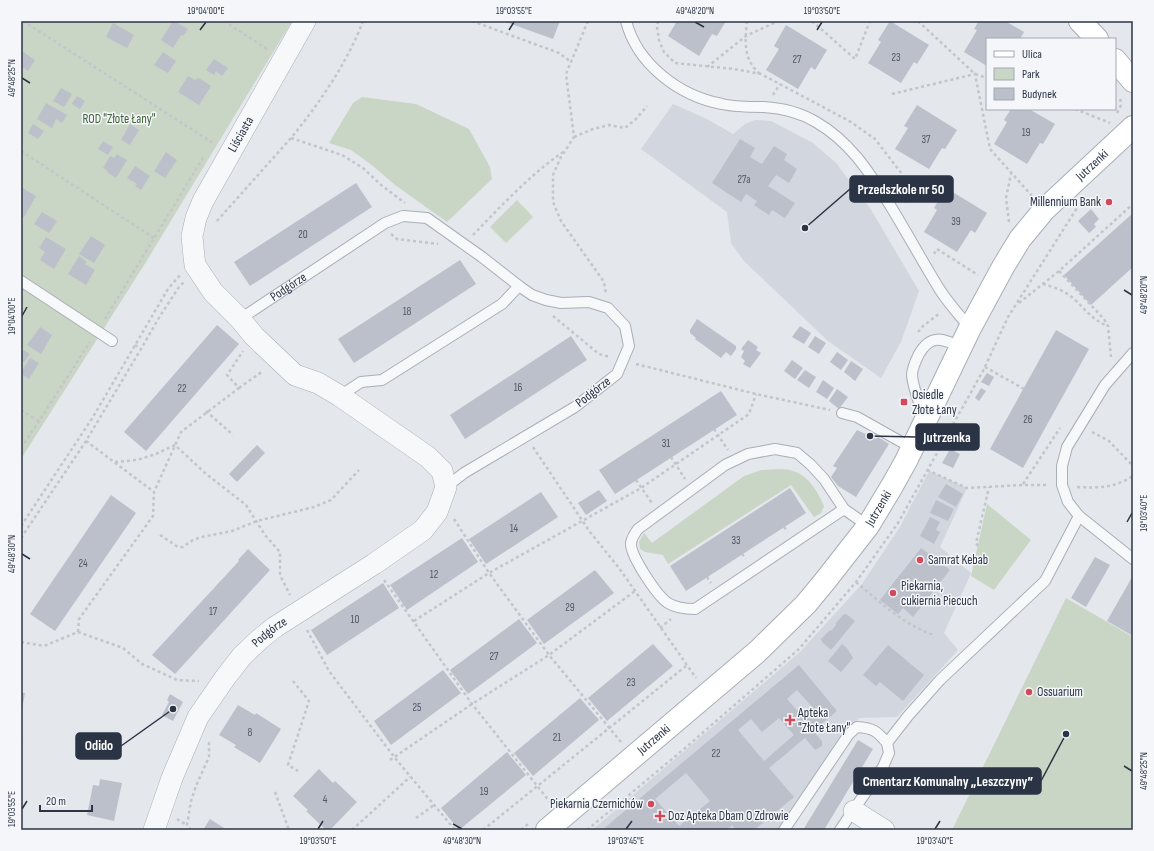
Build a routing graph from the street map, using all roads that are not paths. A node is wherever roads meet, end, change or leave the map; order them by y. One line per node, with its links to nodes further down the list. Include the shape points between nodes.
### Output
1 (305, 21): 10 (street, Liściasta, via 203,202 192,236 196,263 213,292)
2 (626, 21): 11 (lane, via 637,47 648,62 673,84 688,93 722,104 766,107 792,112 807,117 829,130 849,146 878,186)
3 (1080, 21): 4 (street)
4 (1096, 38)
5 (1116, 61): 6 (street)
6 (1133, 81)
7 (1133, 127): 11 (street, Jutrzenki, via 1044,210 1020,239)
8 (21, 281): 12 (lane)
9 (519, 286): 10 (lane, Podgórze, via 427,218 403,216 379,226); 14 (lane, via 502,304 382,380 361,382); 18 (lane, Podgórze, via 532,295 546,300 561,303 589,302 608,308 625,326 629,346 624,360 617,374 575,407 464,473)
10 (240, 319): 14 (street, via 295,375 318,383)
11 (966, 338): 16 (street, Jutrzenki); 16 (lane, via 932,340 924,346 916,359 912,374)
12 (112, 341)
13 (1133, 352): 20 (lane, via 1105,385 1067,447 1062,466 1062,485 1068,502)
14 (340, 396): 18 (street, via 428,457 442,471)
15 (842, 413): 17 (lane, via 857,417)
16 (925, 421): 17 (street, Jutrzenki)
17 (912, 448): 21 (street, Jutrzenki)
18 (446, 487): 25 (street, Podgórze, via 437,512 423,530 301,619 260,638 242,656 198,717 172,778)
19 (844, 509): 19 (lane, via 824,479 797,453 775,449 748,454 725,465 638,529 631,543 632,551 660,597 668,604 682,609 695,609); 21 (lane)
20 (1079, 516): 22 (lane); 23 (lane, via 1045,581 940,680)
21 (868, 526): 26 (street, Jutrzenki, via 806,604 774,636)
22 (1133, 559)
23 (888, 743): 24 (lane, via 889,753 883,767); 27 (lane, via 875,730 867,728 857,728 849,734)
24 (854, 811): 28 (lane); 29 (street)
25 (154, 830)
26 (547, 830)
27 (784, 830)
28 (840, 830)
29 (884, 830)

